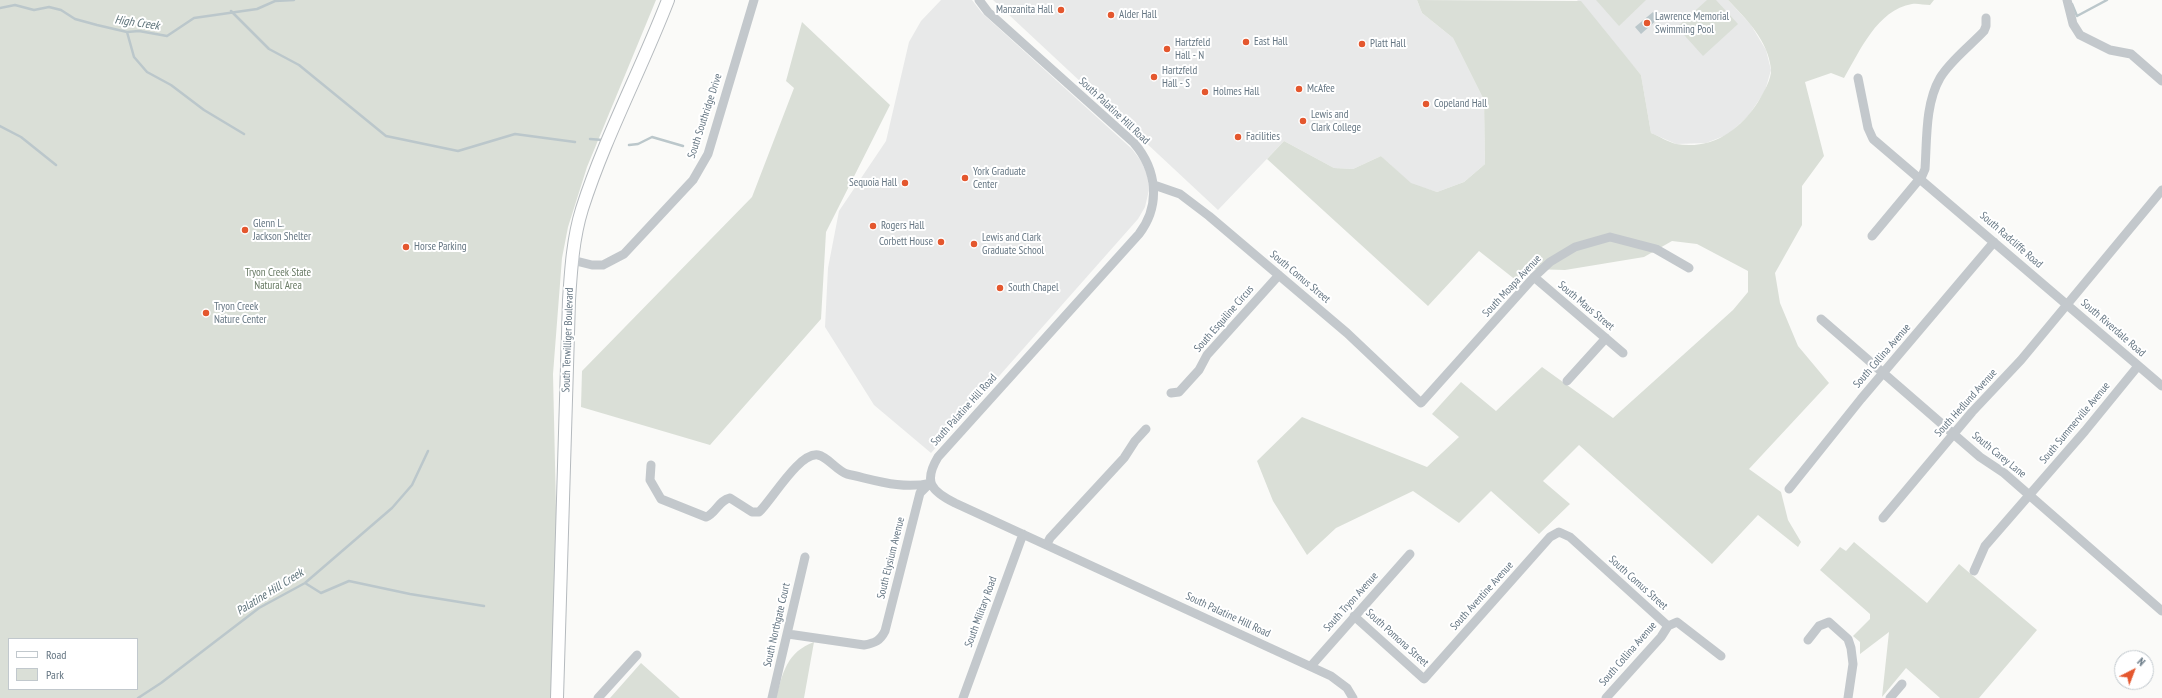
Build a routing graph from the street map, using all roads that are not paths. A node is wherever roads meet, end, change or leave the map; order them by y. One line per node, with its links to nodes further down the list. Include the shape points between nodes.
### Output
1 (668, 0): 13 (main road, South Terwilliger Boulevard, via 591,183)
2 (754, 0): 13 (street, South Southridge Drive, via 708,154 699,172 624,254 603,265)
3 (979, 0): 9 (street, South Palatine Hill Road, via 988,12 1134,143 1149,167)
4 (2067, 0): 7 (street, via 2073,24 2080,35 2110,50 2131,54)
5 (1986, 18): 8 (street, via 1984,31 1947,69 1937,84 1930,110 1925,169)
6 (1858, 78): 8 (street, South Radcliffe Road, via 1868,128 1873,139)
7 (2162, 81)
8 (1920, 179): 11 (street); 12 (street, South Radcliffe Road)
9 (1154, 185): 15 (street, South Comus Street, via 1185,197); 30 (street, South Palatine Hill Road, via 1151,211 1139,234 938,457 930,472)
10 (2162, 190): 17 (street)
11 (1872, 236)
12 (1994, 242): 17 (street, South Radcliffe Road); 22 (street, South Collina Avenue)
13 (572, 260): 50 (main road, South Terwilliger Boulevard)
14 (1690, 268): 16 (street, South Moapa Avenue, via 1656,249 1610,237 1575,247 1550,262)
15 (1279, 275): 25 (street, South Esquiline Circus, via 1207,355 1184,387 1178,393); 26 (street, South Comus Street, via 1347,333)
16 (1534, 277): 19 (street, South Maus Street); 26 (street, South Moapa Avenue)
17 (2067, 304): 21 (street, South Riverdale Road); 28 (street, South Hedlund Avenue, via 2021,360)
18 (1821, 318): 22 (street, South Carey Lane)
19 (1606, 338): 20 (street, South Maus Street); 23 (street)
20 (1623, 353)
21 (2138, 366): 24 (street, South Riverdale Road); 32 (street, South Summerville Avenue)
22 (1884, 372): 28 (street, South Carey Lane); 31 (street, South Collina Avenue)
23 (1567, 381)
24 (2162, 386)
25 (1172, 393)
26 (1421, 403)
27 (1146, 429): 36 (street, via 1126,456)
28 (1954, 434): 32 (street, South Carey Lane); 33 (street, South Hedlund Avenue)
29 (651, 465): 30 (street, via 650,480 658,496 706,517 724,500 730,498 756,513 789,475 803,461 814,455 821,456 839,471 854,475 904,486)
30 (930, 483): 35 (street, South Palatine Hill Road, via 946,498); 43 (street, South Elysium Avenue, via 920,493 885,631 878,641 864,645)
31 (1789, 488)
32 (2029, 496): 39 (street, South Summerville Avenue, via 1985,546); 40 (street, South Carey Lane)
33 (1883, 518)
34 (1559, 532): 42 (street, South Comus Street, via 1570,537); 48 (street, South Aventine Avenue, via 1550,537)
35 (1023, 534): 36 (street, South Palatine Hill Road); 53 (street, South Military Road)
36 (1047, 544): 47 (street, South Palatine Hill Road)
37 (1410, 554): 41 (street, South Tryon Avenue)
38 (805, 557): 43 (street, South Northgate Court)
39 (1974, 571)
40 (2162, 611)
41 (1354, 616): 47 (street, South Tryon Avenue); 48 (street, South Pomona Street)
42 (1668, 626): 46 (street, South Comus Street, via 1677,622); 55 (street, South Collina Avenue)
43 (788, 634): 52 (street, South Northgate Court)
44 (1808, 640): 56 (street, via 1819,626 1829,622 1848,639 1853,664)
45 (637, 655): 51 (street)
46 (1721, 656)
47 (1311, 666): 54 (street, South Palatine Hill Road, via 1340,682)
48 (1424, 679)
49 (1902, 684): 57 (street)
50 (557, 698)
51 (598, 698)
52 (772, 698)
53 (962, 698)
54 (1352, 698)
55 (1606, 698)
56 (1848, 698)
57 (1890, 698)

